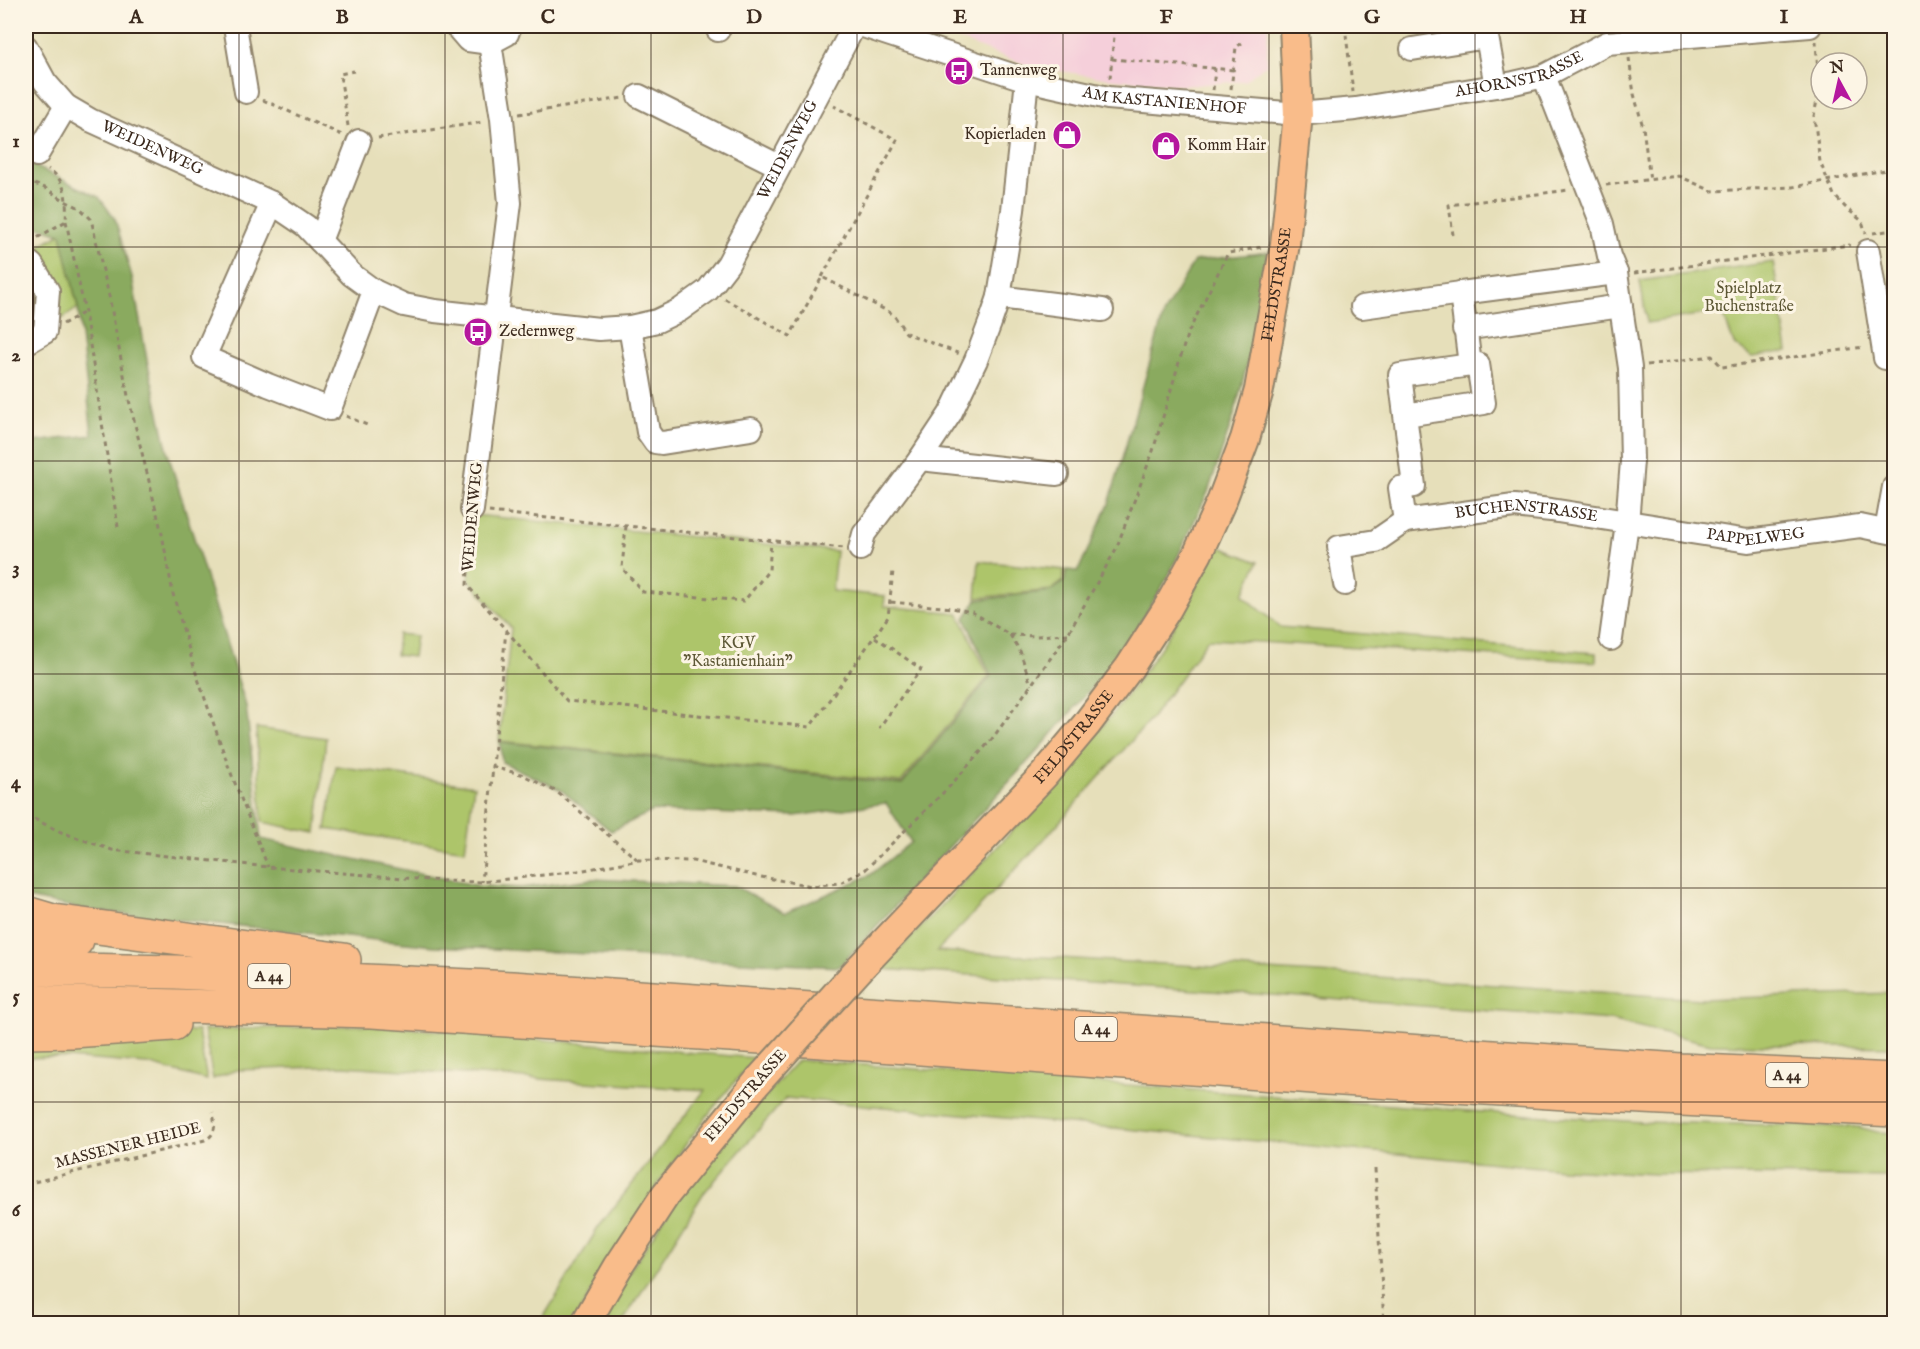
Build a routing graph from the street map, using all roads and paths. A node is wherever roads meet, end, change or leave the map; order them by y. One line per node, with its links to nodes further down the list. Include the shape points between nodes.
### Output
1 (235, 26): 26 (street)
2 (456, 26): 12 (street, via 468,40)
3 (510, 26): 12 (street, via 507,34)
4 (854, 26): 28 (street, WEIDENWEG)
5 (863, 26): 10 (street, AM KASTANIENHOF)
6 (1115, 26): 16 (path)
7 (1294, 26): 31 (main road, FELDSTRASSE)
8 (1345, 26): 20 (path)
9 (1813, 30): 11 (street, AHORNSTRASSE); 39 (path, via 1818,90 1814,116 1820,162)
10 (897, 32): 22 (street, AM KASTANIENHOF)
11 (1612, 37): 21 (street, AHORNSTRASSE); 37 (path, via 1643,127)
12 (490, 43): 32 (street)
13 (1242, 43): 18 (path, via 1236,47)
14 (26, 47): 30 (street, WEIDENWEG, via 45,82)
15 (1412, 49): 25 (street, via 1487,37)
16 (1112, 58): 17 (path); 29 (path)
17 (1215, 68): 18 (path); 24 (path)
18 (1233, 70): 23 (path)
19 (354, 71): 33 (path, via 340,74)
20 (1350, 72)
21 (1544, 76): 25 (street, AHORNSTRASSE); 40 (street)
22 (1027, 80): 29 (street, AM KASTANIENHOF); 56 (street)
23 (1232, 85)
24 (1214, 86)
25 (1496, 86): 31 (street, AHORNSTRASSE, via 1356,109)
26 (246, 92): 33 (path)
27 (639, 96): 32 (path); 35 (street)
28 (817, 96): 35 (street, WEIDENWEG); 52 (path, via 897,140)
29 (1108, 98): 31 (street, AM KASTANIENHOF)
30 (66, 106): 34 (street); 42 (street, WEIDENWEG)
31 (1298, 114): 49 (main road, FELDSTRASSE)
32 (502, 119): 33 (path); 60 (street, via 510,202)
33 (354, 139): 46 (street)
34 (37, 155): 41 (path, via 40,164 62,182)
35 (779, 166): 53 (street, WEIDENWEG, via 728,264)
36 (1894, 170): 39 (path)
37 (1650, 180): 39 (path, via 1679,176 1712,191); 40 (path)
38 (26, 181): 41 (path)
39 (1828, 181): 47 (path, via 1834,195 1862,221)
40 (1587, 188): 45 (path, via 1449,206); 51 (street)
41 (67, 202): 43 (path); 96 (path, via 91,219 173,594 194,667)
42 (272, 203): 46 (street, WEIDENWEG); 68 (street, via 204,357)
43 (66, 221): 48 (path); 78 (path, via 85,312)
44 (1894, 230): 47 (path)
45 (1453, 235)
46 (320, 240): 54 (street, WEIDENWEG, via 352,275)
47 (1864, 242): 51 (path); 65 (street)
48 (26, 244)
49 (1286, 244): 87 (path, via 1228,253 1187,335 1153,451 1116,549); 111 (main road, FELDSTRASSE, bridge, via 1259,390 1245,439 1198,553 1129,668 1044,775 759,1080 666,1194)
50 (26, 260): 63 (street, via 48,291 45,332)
51 (1616, 273): 55 (street); 57 (street)
52 (822, 277): 53 (path, via 790,336); 64 (path, via 893,314 906,333)
53 (708, 290): 61 (street, WEIDENWEG, via 657,321)
54 (374, 291): 60 (street, WEIDENWEG, via 404,305); 68 (street)
55 (1461, 292): 58 (street); 62 (street)
56 (999, 297): 59 (street); 64 (street)
57 (1621, 306): 62 (street); 67 (street)
58 (1362, 307)
59 (1102, 310)
60 (496, 318): 61 (street, WEIDENWEG, via 599,329); 75 (street, WEIDENWEG)
61 (630, 327): 71 (street, via 648,432 655,442)
62 (1464, 329): 66 (street)
63 (26, 343)
64 (976, 360): 72 (street, via 950,414)
65 (1891, 360): 67 (path, via 1869,347 1722,367 1712,356)
66 (1470, 365): 69 (street, via 1400,375); 69 (street, via 1478,364 1484,403)
67 (1630, 368): 77 (street, via 1632,461)
68 (330, 409): 70 (path)
69 (1405, 414): 76 (street, via 1414,486 1400,488)
70 (369, 426)
71 (751, 429)
72 (920, 459): 73 (street); 82 (street, via 864,534)
73 (1057, 474)
74 (1894, 487): 80 (street, PAPPELWEG)
75 (472, 510): 79 (path); 86 (path, WEIDENWEG, via 467,585)
76 (1405, 521): 77 (street, BUCHENSTRASSE, via 1514,506); 84 (street, via 1376,541 1340,546)
77 (1627, 523): 80 (street, PAPPELWEG, via 1748,541 1860,526); 90 (street)
78 (118, 526)
79 (626, 526): 81 (path); 81 (path, via 622,568 643,592 744,601 769,570)
80 (1890, 532)
81 (771, 541): 82 (path)
82 (860, 549)
83 (893, 571): 85 (path)
84 (1345, 584)
85 (890, 602): 88 (path, via 972,612); 89 (path, via 888,617)
86 (506, 630): 89 (path, WEIDENWEG, via 567,701 810,727); 93 (path)
87 (1068, 634): 88 (path); 91 (path)
88 (1010, 635): 91 (path, via 1020,651)
89 (875, 637): 92 (path, via 921,669)
90 (1611, 639)
91 (1031, 686): 95 (path, via 992,739 950,786 865,870 840,883 812,886 693,861)
92 (879, 728)
93 (492, 767): 95 (path, via 521,774 557,792); 97 (path)
94 (26, 815): 96 (path, via 112,850)
95 (639, 860): 97 (path)
96 (268, 867): 97 (path)
97 (482, 882)
98 (26, 913): 100 (highway, via 52,921)
99 (26, 939): 100 (highway)
100 (238, 947): 102 (highway)
101 (26, 969): 102 (highway, A 44)
102 (512, 988): 106 (highway, A 44, via 1668,1069)
103 (26, 1002): 104 (highway, A 44)
104 (372, 1011): 105 (highway); 107 (highway, A 44, via 1327,1078)
105 (26, 1032)
106 (1894, 1080)
107 (1894, 1110)
108 (213, 1112): 110 (path, MASSENER HEIDE, via 215,1132 205,1140)
109 (1375, 1169): 112 (path)
110 (26, 1184)
111 (585, 1323)
112 (1384, 1323)

